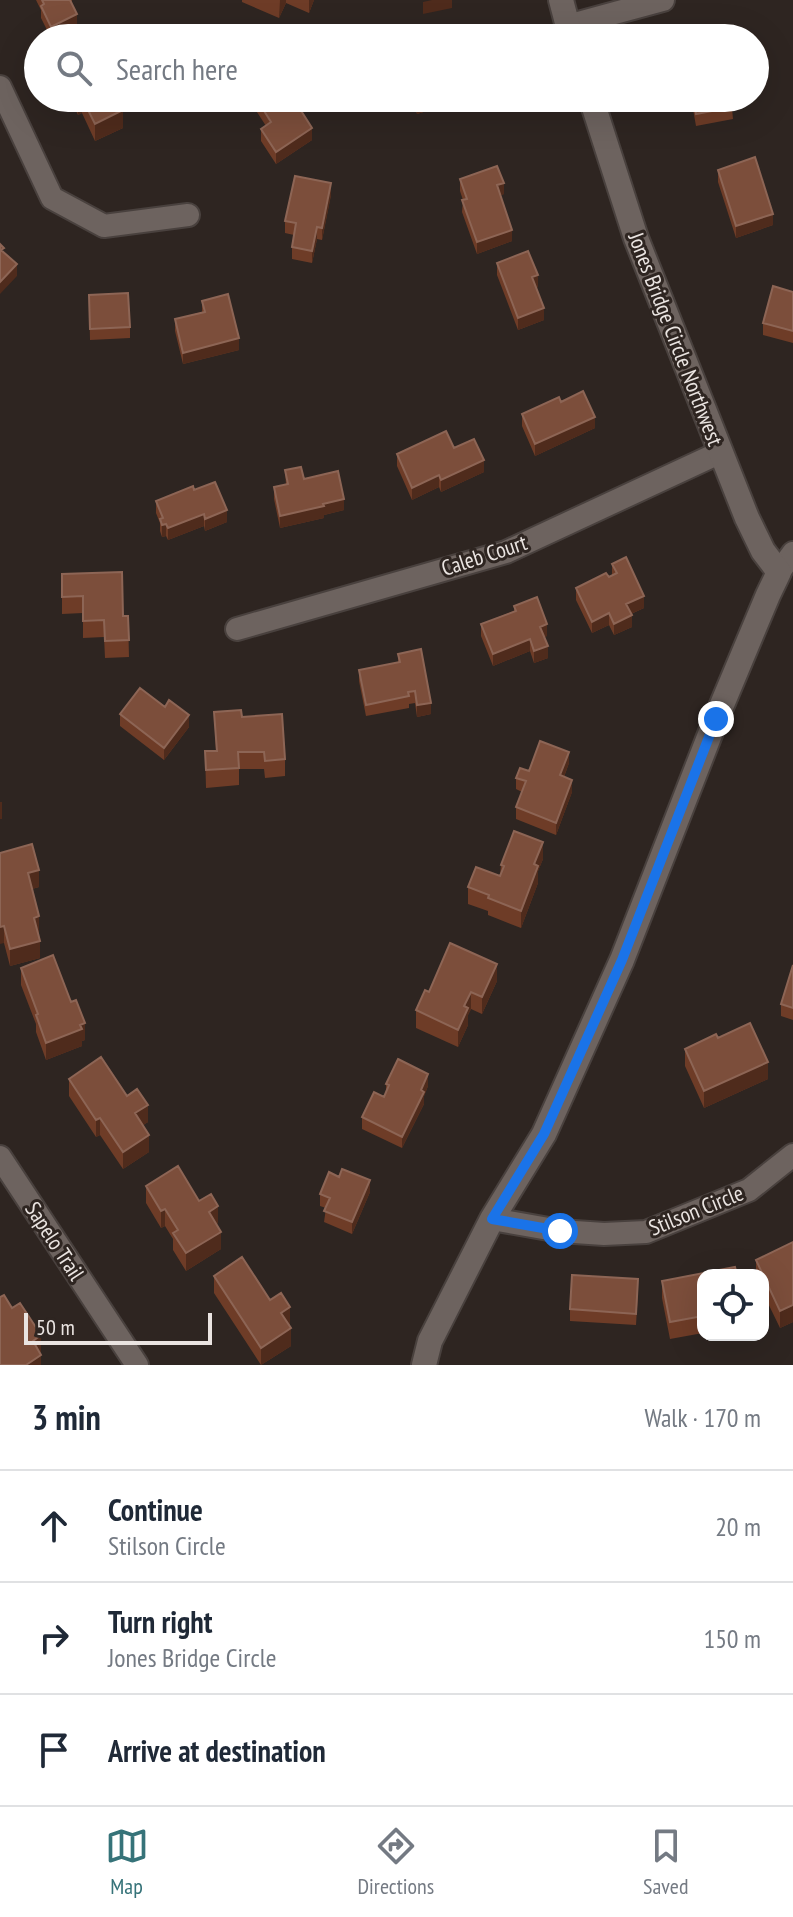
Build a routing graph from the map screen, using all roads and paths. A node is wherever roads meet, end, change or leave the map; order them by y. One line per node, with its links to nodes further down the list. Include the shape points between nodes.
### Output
1 (561, 0): 3 (street)
2 (663, 0): 4 (street)
3 (567, 24)
4 (592, 24)
5 (0, 87): 7 (street, via 52,198 104,226)
6 (596, 112): 8 (street, Jones Bridge Circle Northwest, via 636,238)
7 (188, 215)
8 (721, 452): 9 (street, Jones Bridge Circle Northwest, via 763,551); 10 (street, Caleb Court, via 506,552)
9 (786, 563): 13 (street, via 716,719 622,960 544,1134)
10 (237, 629)
11 (793, 1155): 13 (street, Stilson Circle, via 749,1190 646,1232 560,1231)
12 (0, 1157): 14 (street, Sapelo Trail)
13 (492, 1219): 15 (street, via 430,1341)
14 (137, 1365)
15 (424, 1365)

